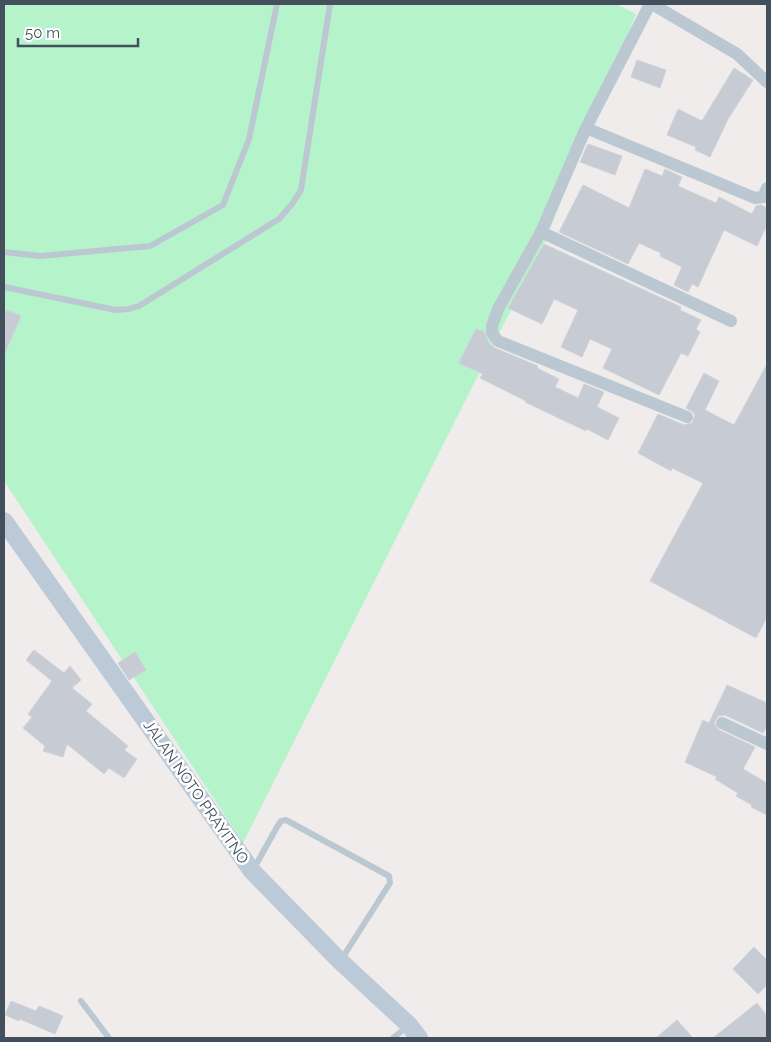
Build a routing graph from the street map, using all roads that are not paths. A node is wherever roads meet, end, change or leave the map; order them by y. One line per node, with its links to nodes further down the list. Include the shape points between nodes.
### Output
1 (277, 4): 8 (lane, via 249,139 223,205 150,246 40,256)
2 (330, 4): 9 (lane, via 301,190 279,218 139,306 129,309 116,310)
3 (651, 4): 4 (street, via 737,54); 5 (street)
4 (767, 82)
5 (586, 128): 6 (street, via 755,198 763,197); 7 (street)
6 (767, 188)
7 (540, 232): 10 (street); 11 (street, via 498,309 492,326 495,338)
8 (4, 252)
9 (4, 287)
10 (731, 321)
11 (687, 417)
12 (4, 521): 15 (street, JALAN NOTO PRAYITNO)
13 (722, 723): 14 (street)
14 (766, 740)
15 (252, 871): 16 (street, JALAN NOTO PRAYITNO); 16 (lane, via 281,821 286,820 389,876 390,883)
16 (340, 961): 18 (street, JALAN NOTO PRAYITNO)
17 (80, 1001): 19 (lane)
18 (414, 1032): 20 (lane)
19 (109, 1038)
20 (393, 1038)

